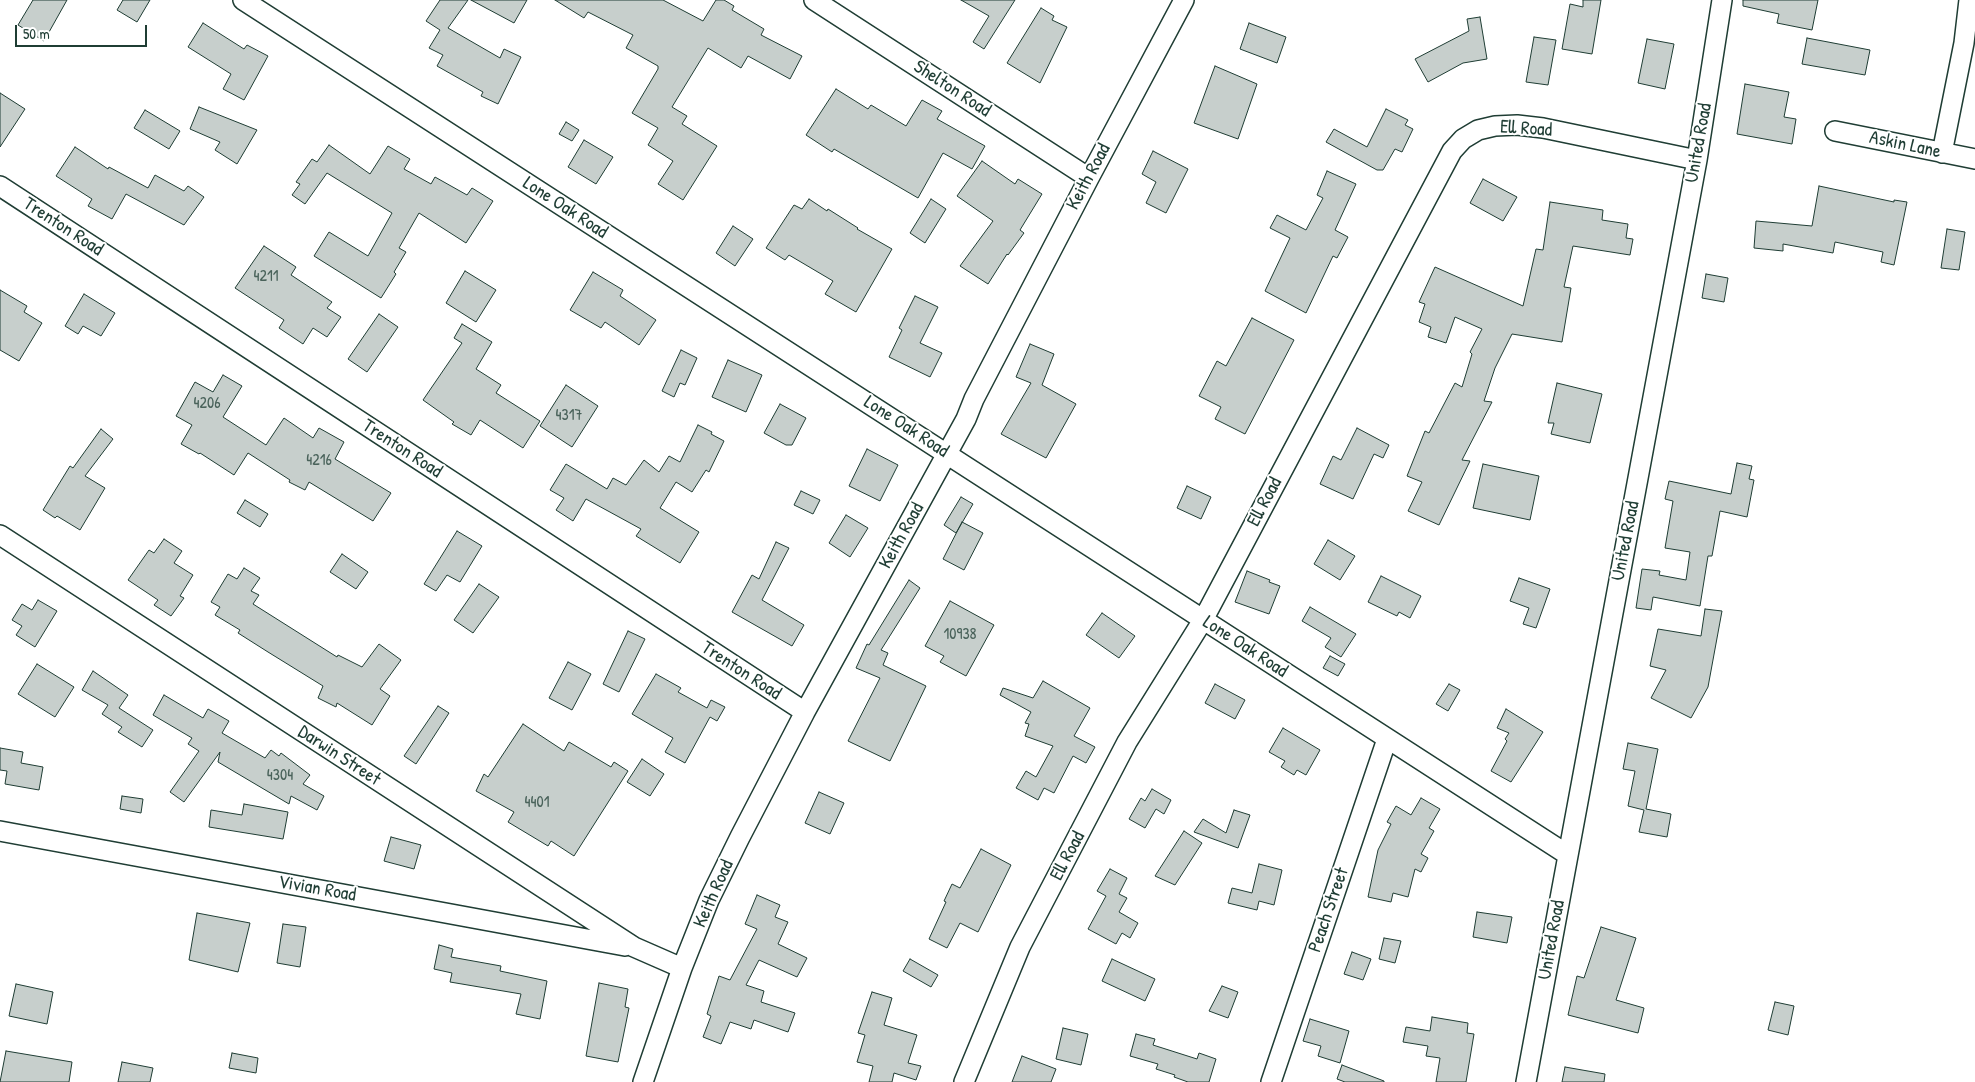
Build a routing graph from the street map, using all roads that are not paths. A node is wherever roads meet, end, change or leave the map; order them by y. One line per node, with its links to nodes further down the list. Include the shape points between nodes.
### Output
1 (243, 0): 12 (street, Lone Oak Road)
2 (814, 0): 10 (street, Shelton Road)
3 (1184, 0): 10 (street, Keith Road)
4 (1722, 0): 9 (street, United Road)
5 (1969, 0): 7 (street, via 1964,43)
6 (1836, 130): 7 (street, Askin Lane)
7 (1942, 153): 8 (street, Askin Lane)
8 (1975, 159)
9 (1697, 160): 14 (street, Ell Road, via 1543,128 1495,126 1478,130 1464,139 1452,151 1434,184); 18 (street, United Road)
10 (1088, 178): 12 (street, Keith Road)
11 (0, 186): 15 (street, Trenton Road)
12 (947, 454): 14 (street, Lone Oak Road); 15 (street, Keith Road)
13 (0, 535): 19 (street, Darwin Street)
14 (1203, 620): 16 (street, Lone Oak Road); 22 (street, Ell Road, via 1127,742 1025,939)
15 (805, 712): 20 (street, Keith Road, via 709,900)
16 (1387, 739): 18 (street, Lone Oak Road); 23 (street, Peach Street)
17 (0, 831): 19 (street, Vivian Road)
18 (1568, 855): 24 (street, United Road)
19 (634, 947): 20 (street, Darwin Street)
20 (682, 968): 21 (street, Keith Road)
21 (643, 1082)
22 (964, 1082)
23 (1272, 1082)
24 (1526, 1082)

